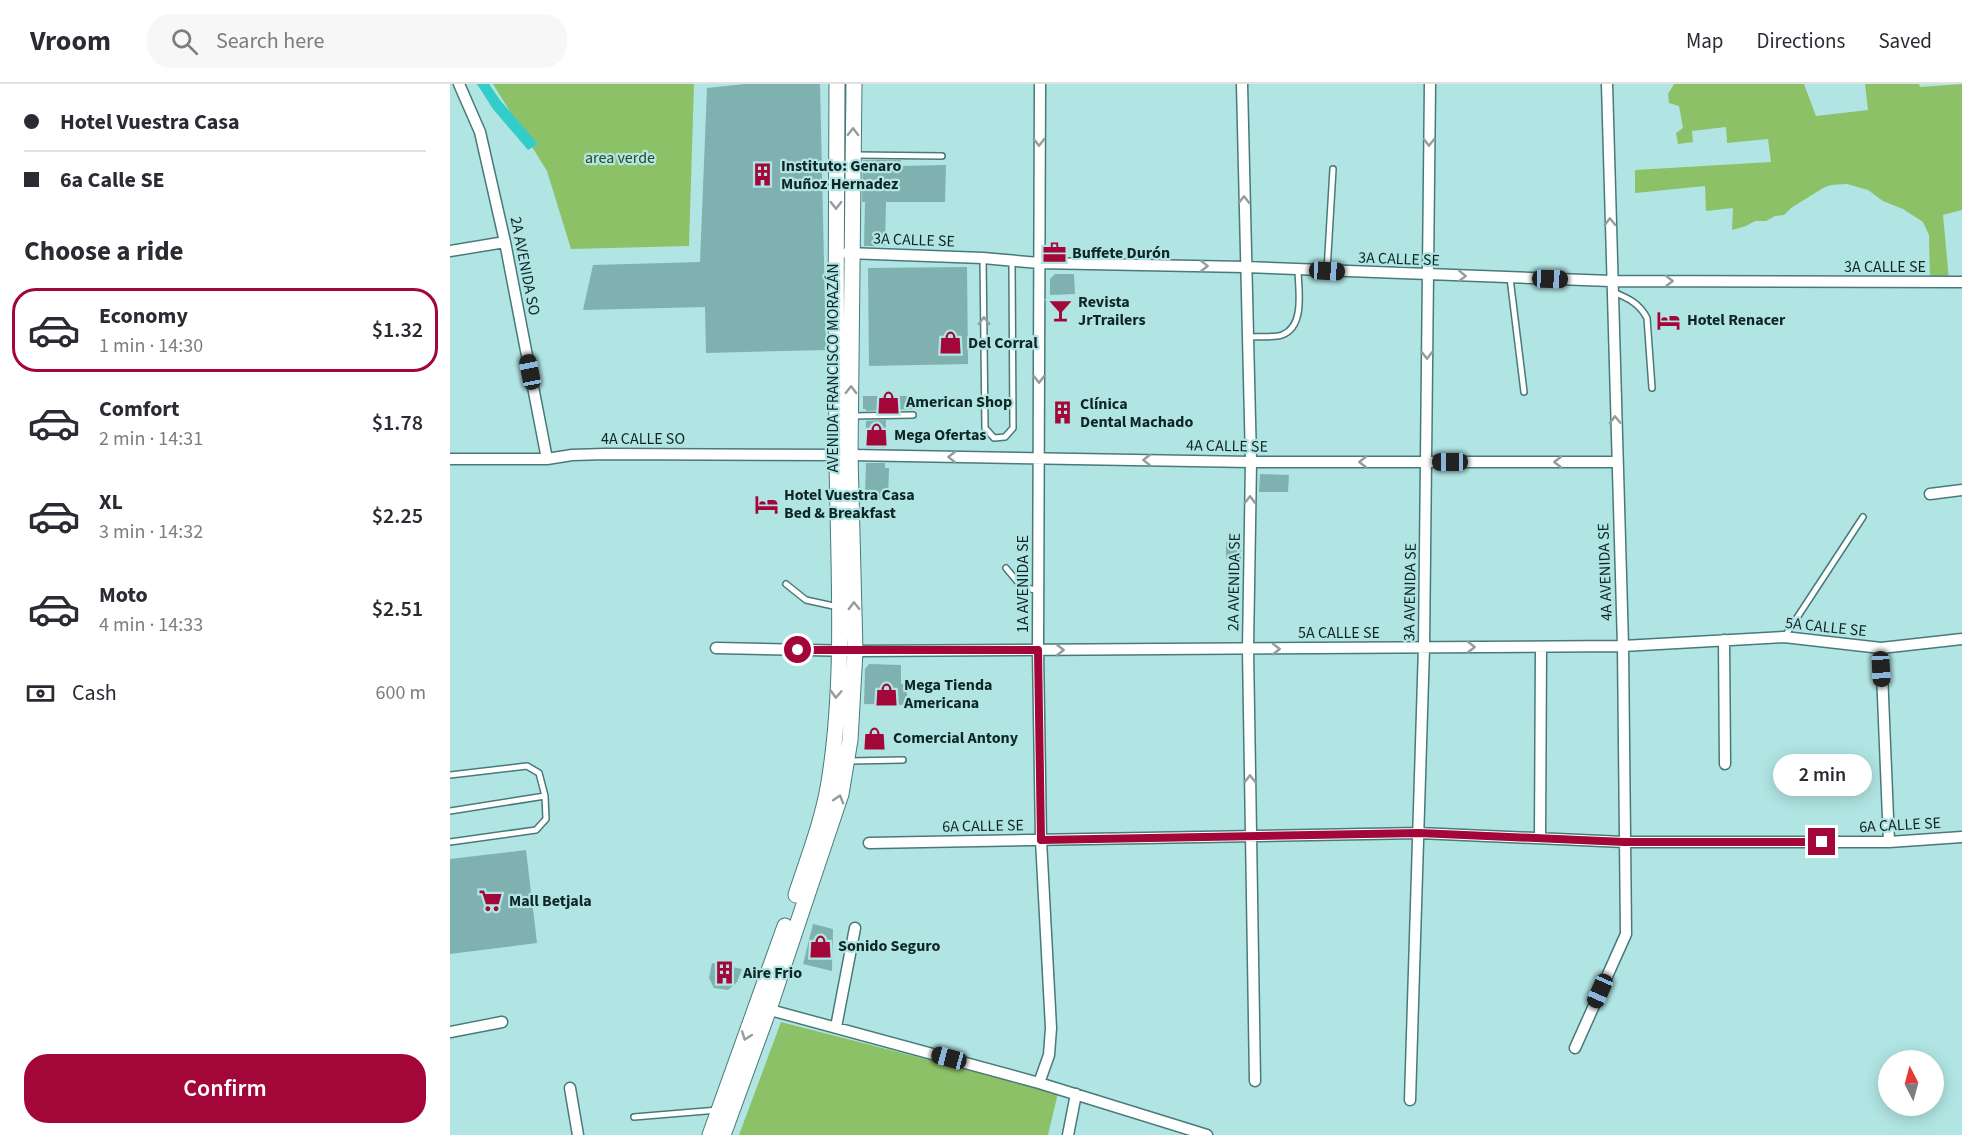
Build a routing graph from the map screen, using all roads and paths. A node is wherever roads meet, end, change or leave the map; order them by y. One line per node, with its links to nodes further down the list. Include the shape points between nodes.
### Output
1 (459, 84): 11 (street, 2A AVENIDA SO, via 480,132)
2 (837, 84): 13 (main road, AVENIDA FRANCISCO MORAZÁN, one-way to 13)
3 (854, 84): 8 (main road, AVENIDA FRANCISCO MORAZÁN, one-way to 3)
4 (1040, 84): 17 (street, 1A AVENIDA SE, one-way to 17)
5 (1242, 84): 18 (street, 2A AVENIDA SE, one-way to 5)
6 (1430, 84): 21 (street, 3A AVENIDA SE, one-way to 21)
7 (1607, 84): 24 (street, 4A AVENIDA SE, one-way to 7)
8 (853, 155): 9 (lane); 14 (main road, AVENIDA FRANCISCO MORAZÁN)
9 (942, 156)
10 (1333, 169): 20 (lane)
11 (505, 242): 12 (street); 33 (street, 2A AVENIDA SO)
12 (450, 251)
13 (836, 253): 14 (street, 3A CALLE SE); 30 (main road, AVENIDA FRANCISCO MORAZÁN)
14 (852, 253): 15 (street, 3A CALLE SE); 29 (main road, AVENIDA FRANCISCO MORAZÁN, one-way to 14)
15 (983, 258): 16 (street, 3A CALLE SE); 16 (lane, one-way to 15, via 1013,428 1005,437 994,438 985,428)
16 (1012, 262): 17 (street, 3A CALLE SE)
17 (1039, 263): 18 (street, 3A CALLE SE, one-way to 18); 31 (street, 1A AVENIDA SE, one-way to 31)
18 (1245, 267): 19 (street, 3A CALLE SE); 25 (street, 2A AVENIDA SE)
19 (1298, 269): 20 (street, 3A CALLE SE); 25 (lane, via 1298,309 1292,328 1282,335)
20 (1327, 271): 21 (street, 3A CALLE SE)
21 (1428, 275): 22 (street, 3A CALLE SE, one-way to 22); 35 (street, 3A AVENIDA SE, one-way to 35)
22 (1510, 278): 24 (street, 3A CALLE SE); 27 (lane)
23 (1962, 282): 24 (street, 3A CALLE SE, one-way to 23)
24 (1611, 286): 26 (lane, via 1631,299 1647,318); 36 (street, 4A AVENIDA SE, one-way to 24)
25 (1247, 337): 34 (street, 2A AVENIDA SE)
26 (1652, 388)
27 (1524, 392)
28 (913, 415): 29 (lane)
29 (850, 416): 30 (main road, AVENIDA FRANCISCO MORAZÁN)
30 (843, 455): 31 (street, 4A CALLE SE, one-way to 30); 33 (street, 4A CALLE SO, via 572,454); 43 (main road, AVENIDA FRANCISCO MORAZÁN); 55 (main road, AVENIDA FRANCISCO MORAZÁN, one-way to 30)
31 (1039, 458): 34 (street, 4A CALLE SE, one-way to 31); 42 (street, 1A AVENIDA SE)
32 (450, 459): 33 (street, 4A CALLE SO)
33 (547, 459)
34 (1251, 462): 35 (street, 4A CALLE SE, one-way to 34); 52 (street, 2A AVENIDA SE, one-way to 34)
35 (1427, 462): 36 (street, 4A CALLE SE, one-way to 35); 48 (street, 3A AVENIDA SE)
36 (1617, 462): 47 (street, 4A AVENIDA SE)
37 (1962, 490): 38 (street)
38 (1930, 494)
39 (1863, 517): 44 (lane)
40 (1006, 568): 42 (lane, via 1021,586)
41 (786, 584): 43 (lane, via 806,600)
42 (1038, 591): 53 (street, 1A AVENIDA SE)
43 (838, 607): 54 (main road, AVENIDA FRANCISCO MORAZÁN)
44 (1784, 637): 46 (street, 5A CALLE SE); 51 (street, 5A CALLE SE)
45 (1962, 639): 51 (street, 5A CALLE SE)
46 (1724, 640): 47 (street, 5A CALLE SE); 58 (street)
47 (1623, 646): 49 (street, 5A CALLE SE); 68 (street, 4A AVENIDA SE)
48 (1424, 647): 49 (street, 5A CALLE SE, one-way to 49); 52 (street, 5A CALLE SE, one-way to 48); 62 (street, 3A AVENIDA SE)
49 (1541, 647): 65 (street)
50 (716, 648): 54 (street, 5A CALLE SE)
51 (1881, 648): 69 (street)
52 (1248, 649): 53 (street, 5A CALLE SE, one-way to 52); 64 (street, 2A AVENIDA SE, one-way to 52)
53 (1038, 650): 55 (street, 5A CALLE SE); 66 (street, 1A AVENIDA SE)
54 (838, 651): 55 (street, 5A CALLE SE); 71 (main road, AVENIDA FRANCISCO MORAZÁN, one-way to 71, via 834,739)
55 (855, 651): 57 (main road, AVENIDA FRANCISCO MORAZÁN)
56 (903, 760): 57 (lane)
57 (848, 761): 71 (main road, AVENIDA FRANCISCO MORAZÁN, one-way to 57, via 841,794)
58 (1725, 764)
59 (450, 775): 60 (lane, via 527,766 539,773)
60 (545, 796): 61 (lane); 67 (lane, via 546,819 536,830)
61 (450, 811)
62 (1419, 833): 64 (street, 6A CALLE SE); 65 (street, 6A CALLE SE); 82 (street, 3A AVENIDA SE)
63 (1962, 837): 69 (street, 6A CALLE SE)
64 (1250, 838): 66 (street, 6A CALLE SE); 78 (street, 2A AVENIDA SE)
65 (1540, 838): 68 (street, 6A CALLE SE)
66 (1041, 840): 70 (street, 6A CALLE SE); 79 (street, 1A AVENIDA SE, via 1051,1028 1049,1054)
67 (450, 842)
68 (1624, 842): 69 (street, 6A CALLE SE); 77 (street, 4A AVENIDA SE, via 1626,934)
69 (1889, 842)
70 (869, 843)
71 (816, 853): 73 (main road, AVENIDA FRANCISCO MORAZÁN)
72 (855, 928): 75 (street)
73 (763, 1008): 75 (street); 83 (main road, AVENIDA FRANCISCO MORAZÁN, one-way to 83); 87 (main road, AVENIDA FRANCISCO MORAZÁN)
74 (502, 1022): 76 (street)
75 (836, 1028): 79 (street)
76 (450, 1032)
77 (1575, 1048)
78 (1255, 1082)
79 (1039, 1083): 81 (street)
80 (570, 1088): 85 (street)
81 (1076, 1094): 88 (street); 89 (street)
82 (1410, 1100)
83 (719, 1110): 84 (lane); 86 (main road, AVENIDA FRANCISCO MORAZÁN)
84 (634, 1117)
85 (578, 1135)
86 (710, 1135)
87 (723, 1135)
88 (1068, 1135)
89 (1207, 1135)

